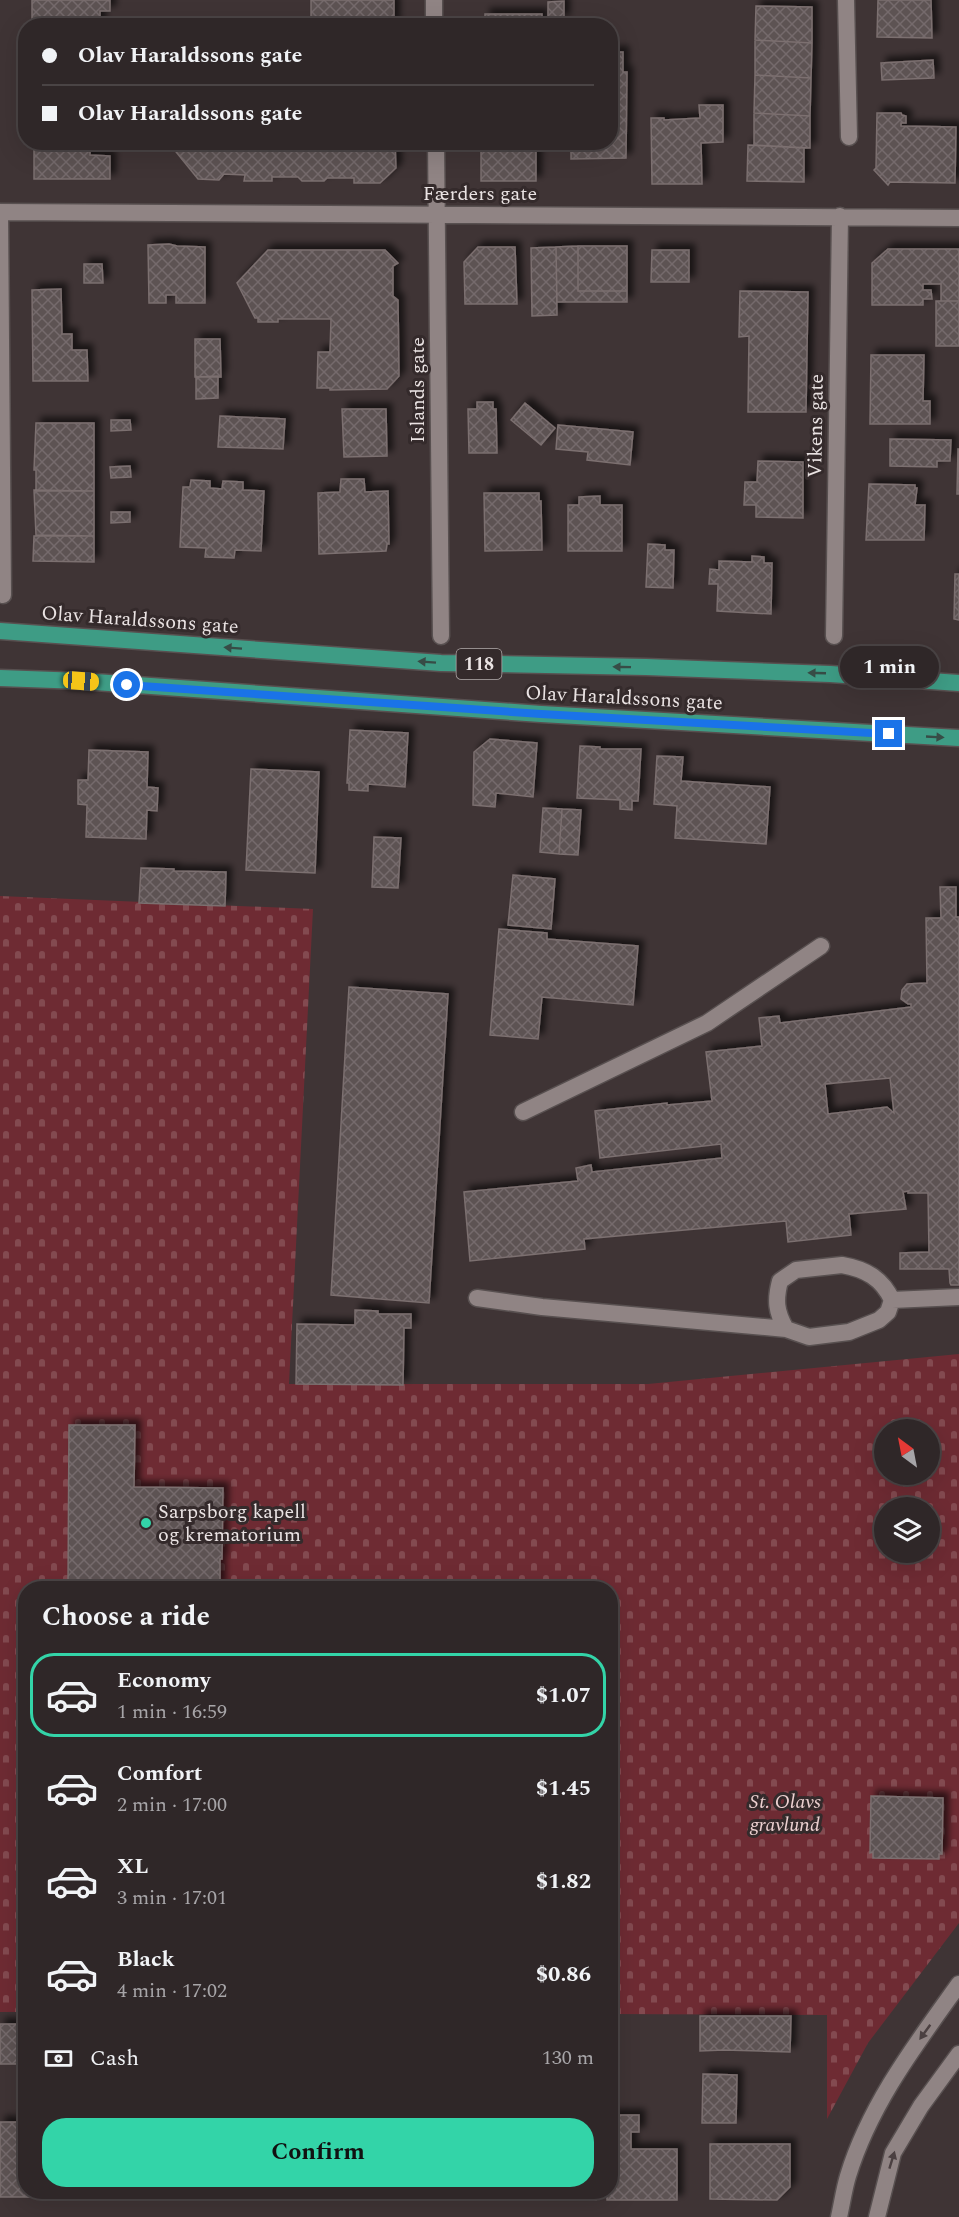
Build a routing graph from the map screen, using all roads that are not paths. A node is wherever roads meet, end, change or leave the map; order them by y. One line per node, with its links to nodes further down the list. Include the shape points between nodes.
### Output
1 (434, 0): 3 (street)
2 (846, 0): 4 (street)
3 (434, 18)
4 (849, 137)
5 (436, 150): 7 (street, Islands gate)
6 (0, 212): 7 (street, Færders gate); 10 (street)
7 (438, 214): 8 (street, Færders gate); 12 (street, Islands gate)
8 (840, 216): 9 (street, Færders gate); 13 (street, Vikens gate)
9 (959, 218)
10 (3, 595)
11 (0, 631): 15 (main road, Olav Haraldssons gate / 118, one-way to 11, via 830,674 441,663)
12 (441, 636)
13 (834, 636)
14 (0, 678): 16 (main road, Olav Haraldssons gate, one-way to 16)
15 (959, 683)
16 (959, 738)
17 (821, 946): 18 (street, via 707,1023)
18 (523, 1112)
19 (959, 1297): 21 (street)
20 (477, 1298): 22 (street)
21 (892, 1300): 22 (street, via 888,1312 879,1320 849,1332 809,1337); 22 (street, via 875,1277 860,1268 843,1265 796,1270 780,1281 775,1298)
22 (786, 1329)
23 (959, 1984): 25 (street, one-way to 25, via 905,2058 880,2101 848,2176)
24 (959, 2054): 26 (street, one-way to 24, via 893,2153)
25 (839, 2217)
26 (878, 2217)

